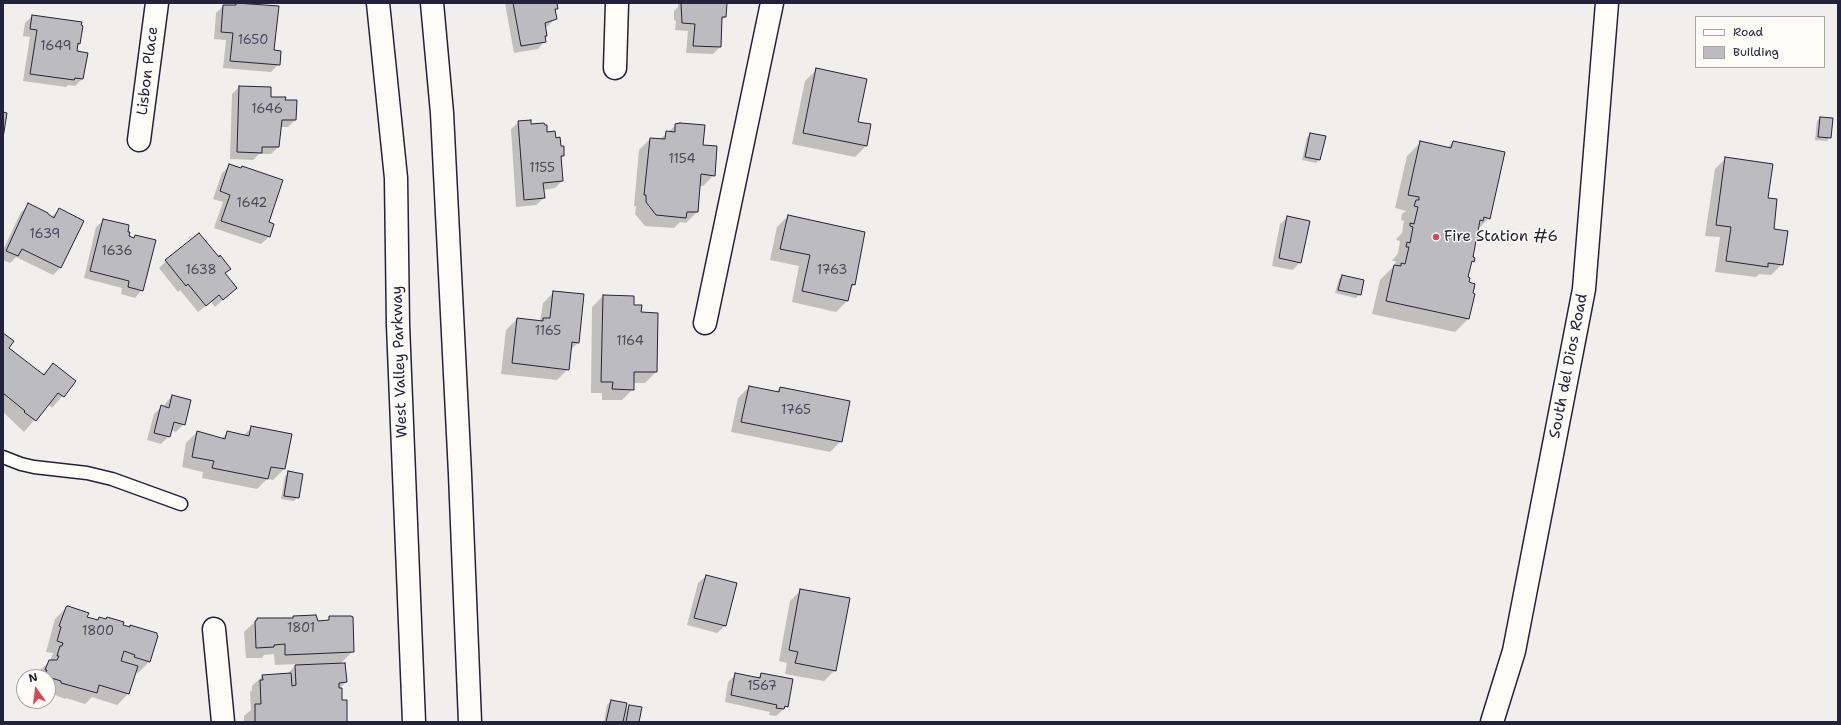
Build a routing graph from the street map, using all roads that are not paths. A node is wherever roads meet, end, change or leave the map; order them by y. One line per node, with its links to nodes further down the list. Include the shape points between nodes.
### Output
1 (157, 3): 8 (main road, Lisbon Place)
2 (378, 3): 14 (main road, West Valley Parkway, via 396,178 398,325)
3 (432, 3): 15 (main road, via 442,113)
4 (617, 3): 7 (main road)
5 (772, 3): 9 (main road)
6 (1607, 3): 16 (main road, South del Dios Road, via 1584,289 1514,651)
7 (615, 68)
8 (139, 140)
9 (705, 323)
10 (3, 457): 11 (lane, via 27,466 87,473 112,479)
11 (181, 504)
12 (214, 629): 13 (main road)
13 (223, 722)
14 (414, 722)
15 (470, 722)
16 (1492, 722)

